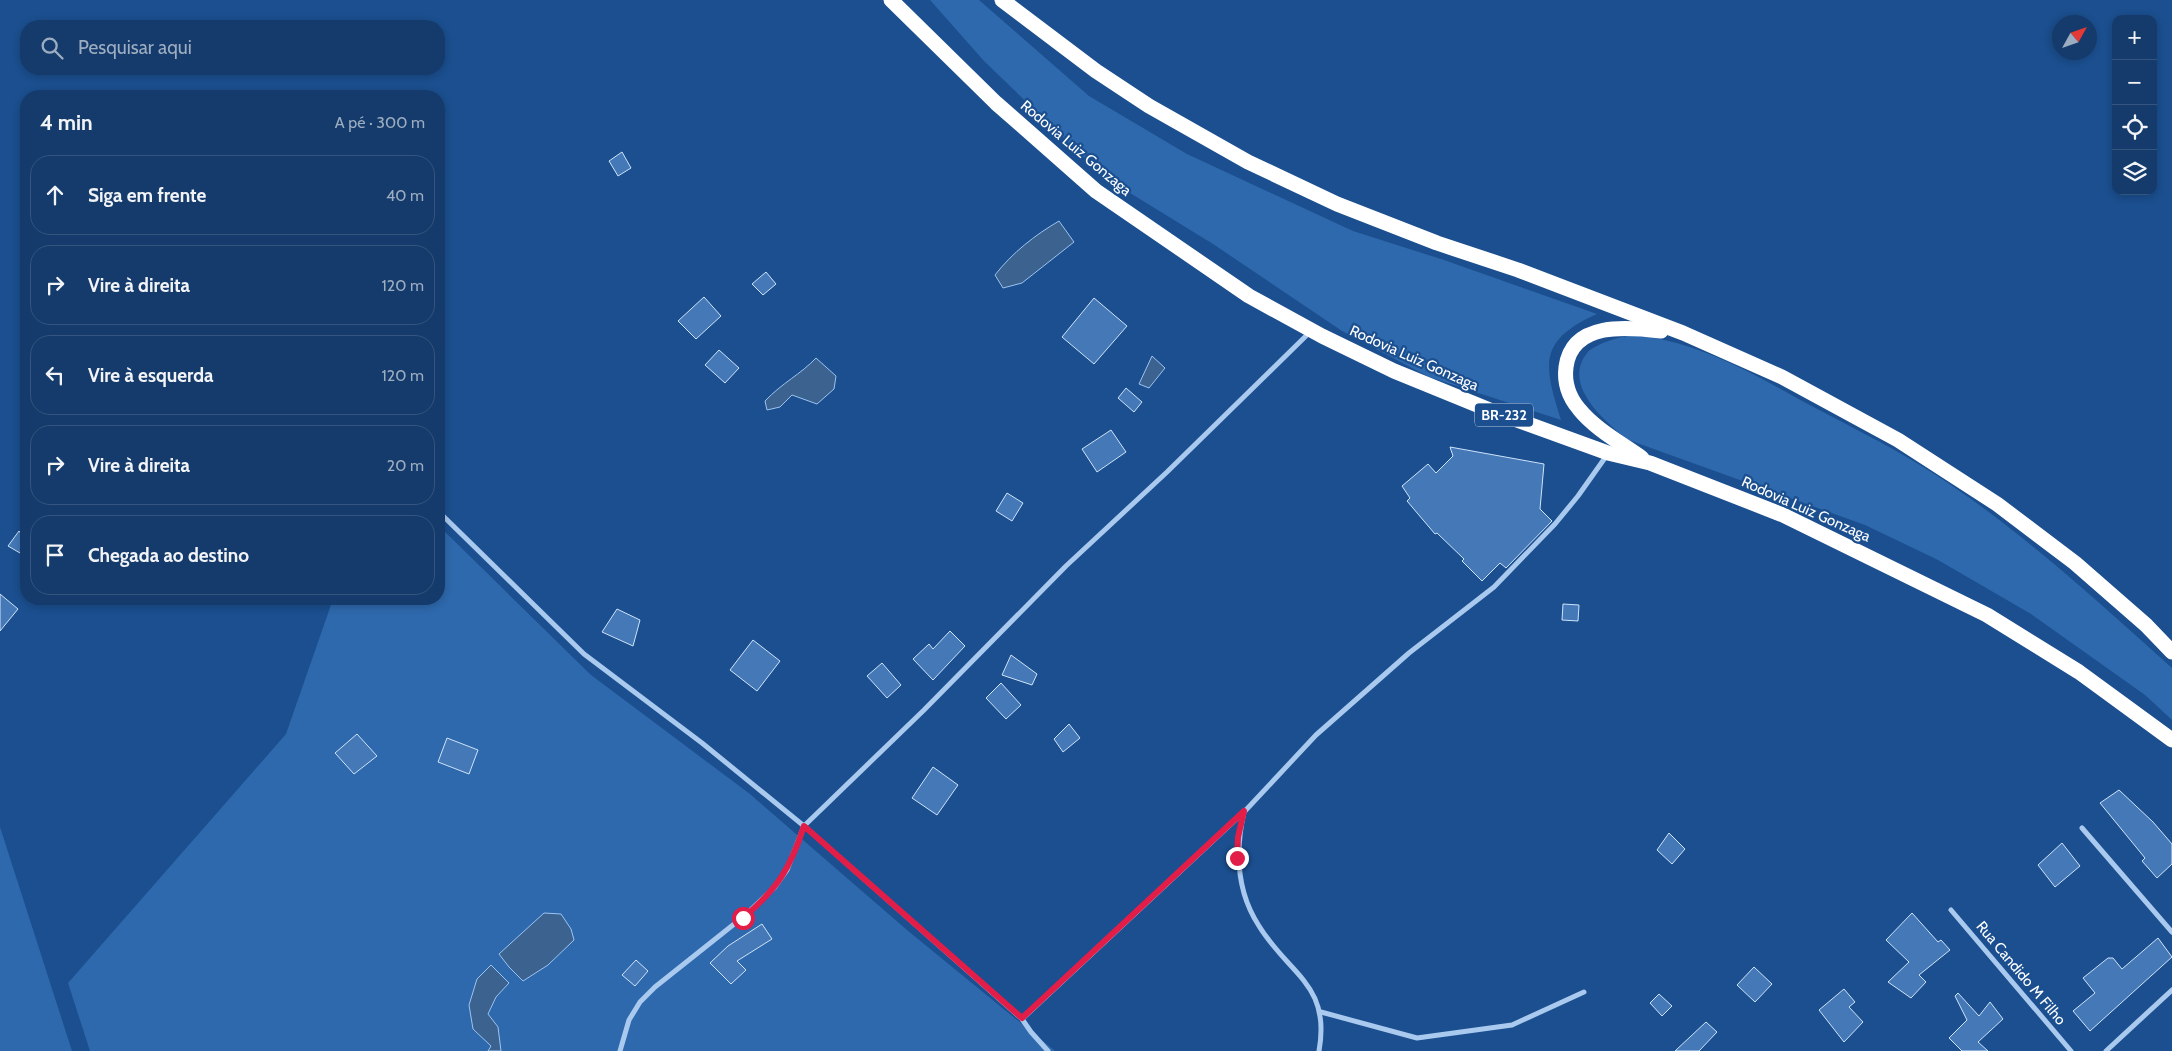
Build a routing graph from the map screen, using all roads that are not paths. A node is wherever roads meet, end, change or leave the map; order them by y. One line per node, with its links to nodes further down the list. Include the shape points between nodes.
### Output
1 (891, 0): 3 (highway, Rodovia Luiz Gonzaga / BR-232, via 996,104 1096,191 1249,296)
2 (1002, 0): 4 (highway, via 1096,71 1149,106 1248,162 1346,207 1437,243)
3 (1311, 330): 5 (highway, Rodovia Luiz Gonzaga / BR-232, via 1394,371); 11 (street, via 1066,566)
4 (1683, 333): 6 (highway, via 1619,328 1600,331 1584,336 1572,348 1567,360 1564,379 1580,410); 8 (highway, via 1791,381 1898,440 1997,504 2075,562)
5 (1608, 453): 6 (highway, Rodovia Luiz Gonzaga / BR-232); 10 (street, via 1578,496 1494,588 1409,654 1316,735)
6 (1650, 463): 9 (highway, Rodovia Luiz Gonzaga / BR-232, via 1784,515 1987,615 2079,672)
7 (445, 518): 11 (street, via 584,654 702,743)
8 (2172, 652)
9 (2172, 740)
10 (1244, 811): 17 (street, via 1237,858 1246,902 1259,927 1315,995); 18 (street)
11 (804, 826): 18 (street); 19 (street, via 787,870 774,888 640,1002 629,1020)
12 (2082, 828): 14 (street)
13 (1951, 910): 22 (street, Rua Candido M Filho)
14 (2172, 932)
15 (2172, 990): 23 (street)
16 (1584, 992): 17 (street, via 1512,1025 1417,1038)
17 (1321, 1012): 21 (street, via 1323,1031)
18 (1022, 1018): 20 (street)
19 (620, 1051)
20 (1048, 1051)
21 (1319, 1051)
22 (2071, 1051)
23 (2106, 1051)

